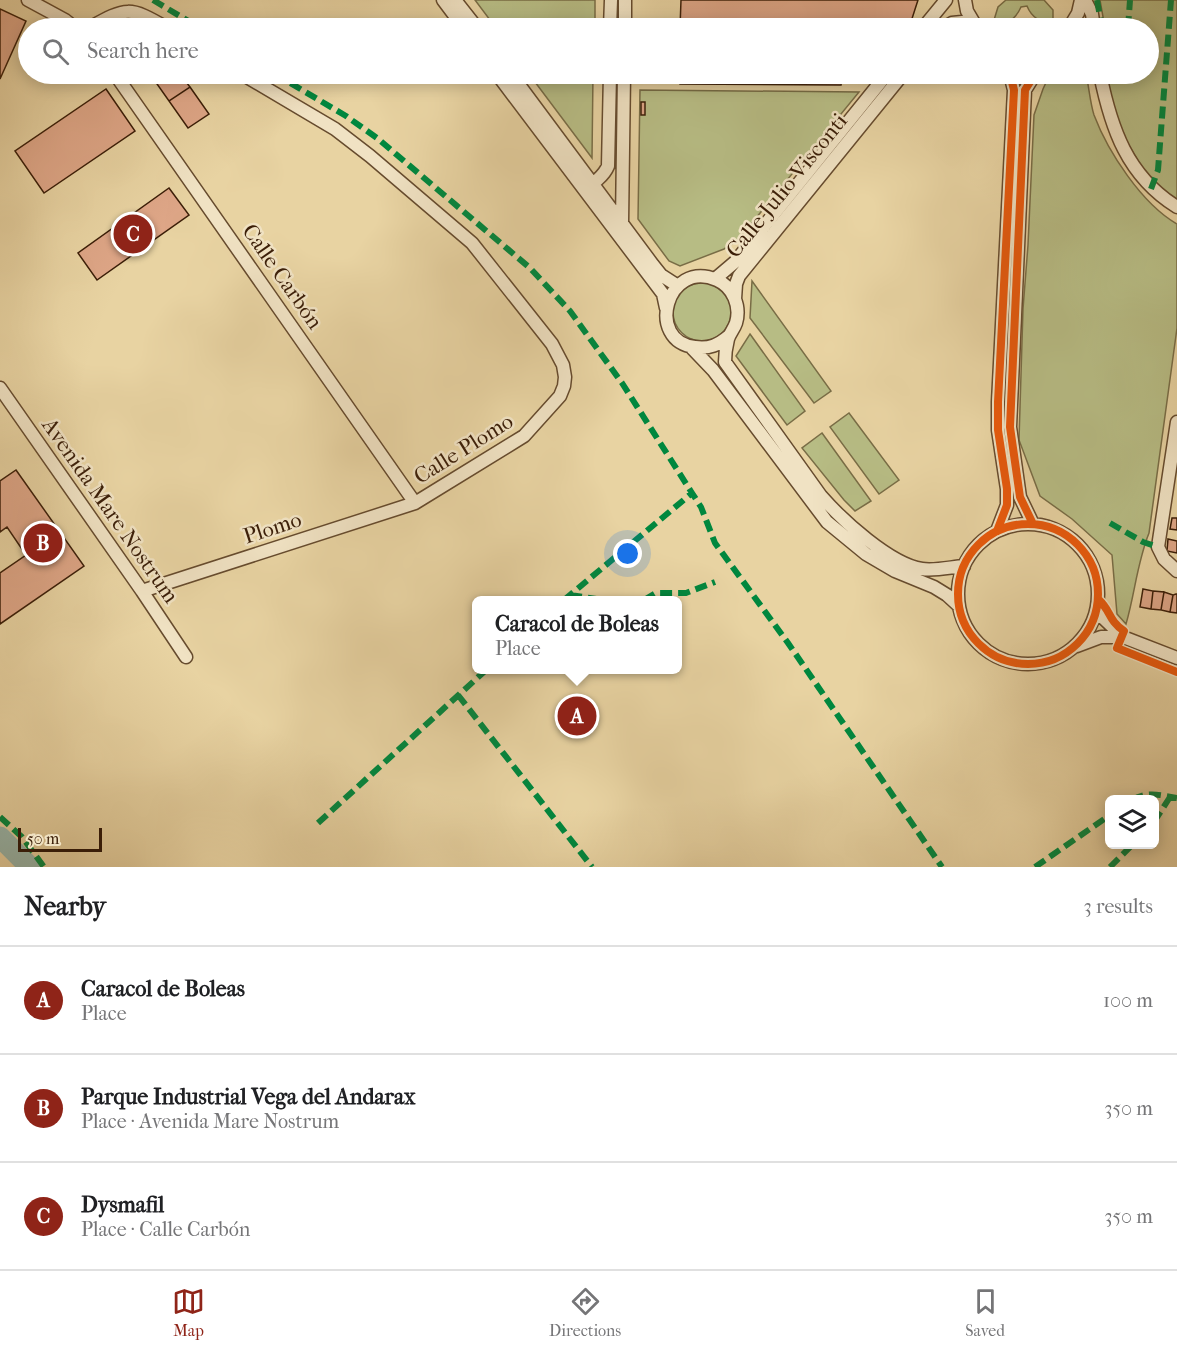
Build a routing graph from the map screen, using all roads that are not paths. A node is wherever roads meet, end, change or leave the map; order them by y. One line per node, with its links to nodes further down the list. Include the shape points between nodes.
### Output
1 (28, 0): 9 (street)
2 (443, 0): 12 (street)
3 (455, 0): 13 (street)
4 (611, 0): 14 (street)
5 (625, 0): 15 (street)
6 (946, 0): 16 (street)
7 (965, 0): 17 (street)
8 (1083, 0): 18 (street); 19 (street)
9 (61, 18)
10 (109, 18): 11 (street, via 132,10)
11 (151, 18)
12 (456, 18)
13 (469, 18)
14 (610, 18)
15 (625, 18)
16 (931, 18)
17 (971, 18)
18 (1075, 18)
19 (1093, 18)
20 (123, 84): 44 (street, Calle Carbón)
21 (259, 84): 44 (street, Calle Plomo, via 335,129 472,243 552,344 563,365 565,376 560,396 532,429)
22 (504, 84): 32 (street)
23 (519, 84): 31 (street)
24 (610, 84): 31 (street, via 608,166 601,179)
25 (624, 84): 34 (street)
26 (879, 84): 35 (street, Calle Julio Visconti, via 735,262)
27 (895, 84): 37 (street, Calle Julio Visconti, via 739,276)
28 (1012, 84): 46 (street, via 998,402 1007,505)
29 (1029, 84): 45 (street, via 1025,90 1010,427 1020,497)
30 (1102, 84): 33 (street, via 1108,110 1137,173 1151,189)
31 (593, 183): 32 (street); 34 (street)
32 (588, 196): 38 (street, via 663,294)
33 (1177, 207)
34 (622, 223): 36 (street, via 661,274)
35 (715, 279): 36 (street, via 692,278); 37 (street, via 727,287)
36 (678, 286): 38 (street)
37 (735, 300): 39 (street, via 738,315)
38 (666, 308): 40 (street, via 670,330)
39 (729, 336): 40 (street, via 714,346); 47 (street, via 725,362 836,514 904,562 922,569)
40 (691, 347): 50 (street, via 713,370 827,522 866,555 934,587)
41 (0, 388): 49 (street, Avenida Mare Nostrum)
42 (1177, 429): 43 (street)
43 (1171, 500): 48 (street, via 1158,548)
44 (415, 503): 49 (street, Plomo)
45 (1033, 524): 46 (street); 51 (street, via 1060,531 1082,548 1096,572)
46 (997, 531): 47 (street, via 978,546)
47 (964, 566): 50 (street)
48 (1177, 571)
49 (142, 591): 54 (street, Avenida Mare Nostrum)
50 (959, 606): 53 (street, via 968,632 977,642 992,655 1011,663 1051,661)
51 (1097, 612): 52 (street); 53 (street)
52 (1123, 637): 53 (street, via 1101,637); 55 (street)
53 (1076, 646)
54 (186, 657)
55 (1177, 658)

